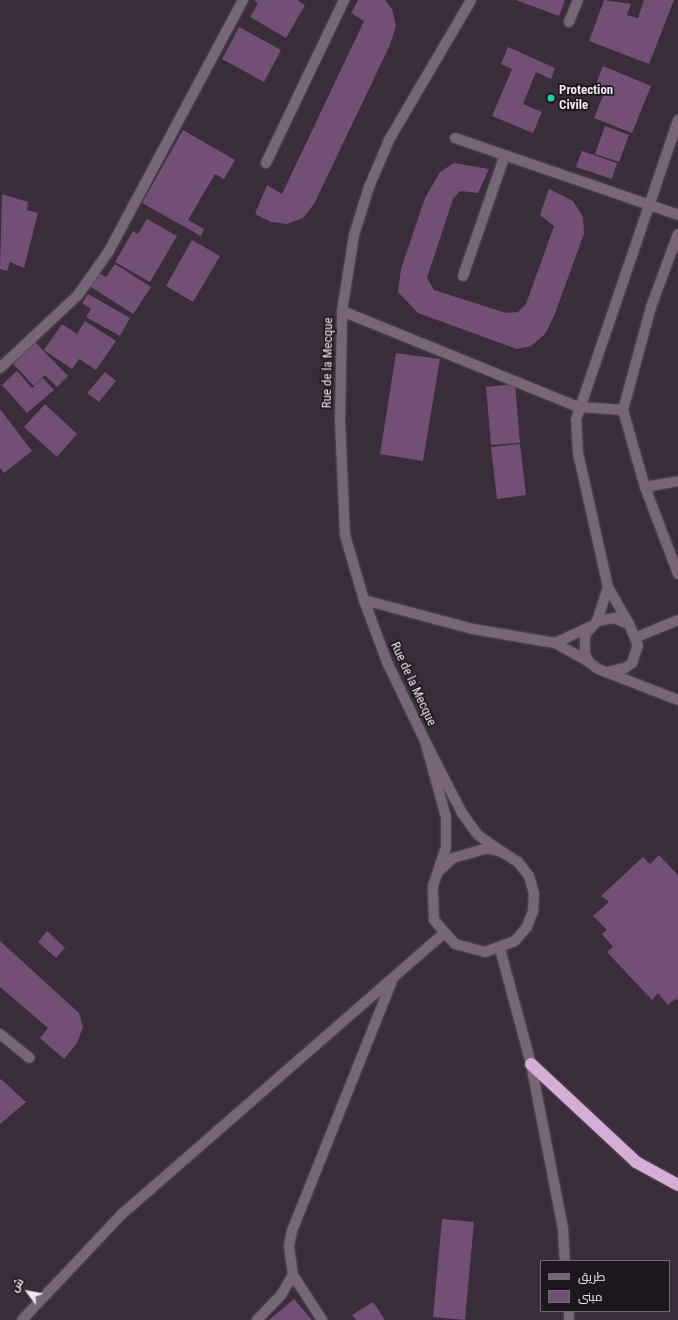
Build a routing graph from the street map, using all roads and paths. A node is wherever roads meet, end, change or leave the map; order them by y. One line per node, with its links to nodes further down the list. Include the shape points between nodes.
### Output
1 (243, 0): 15 (street, via 109,251 78,295)
2 (344, 0): 9 (street)
3 (471, 0): 14 (street, Rue de la Mecque, via 388,140 369,187 354,235)
4 (578, 0): 5 (street)
5 (568, 22)
6 (678, 120): 10 (street)
7 (455, 138): 8 (street)
8 (505, 155): 10 (street); 13 (street)
9 (266, 163)
10 (649, 203): 11 (street); 16 (street)
11 (678, 215)
12 (678, 234): 17 (street, via 651,307)
13 (463, 276)
14 (342, 311): 16 (street); 22 (street, Rue de la Mecque, via 340,420 346,535)
15 (0, 368)
16 (579, 407): 17 (street); 21 (street, via 578,453)
17 (623, 410): 19 (street)
18 (678, 481): 19 (street)
19 (645, 487): 20 (street)
20 (678, 574)
21 (608, 587): 24 (street); 25 (street)
22 (364, 600): 27 (street, via 472,629); 31 (street, Rue de la Mecque, via 387,662)
23 (678, 620): 26 (street)
24 (594, 624): 25 (street, via 614,618); 27 (street); 28 (street, via 584,645)
25 (629, 624): 26 (street)
26 (637, 637): 29 (street, via 632,663)
27 (555, 643): 28 (street)
28 (590, 663): 29 (street)
29 (607, 672): 30 (street)
30 (678, 700)
31 (426, 741): 32 (street, via 462,813 478,835); 33 (street, via 446,817 446,848)
32 (504, 853): 33 (street, via 487,848 472,850 453,858); 35 (street, via 518,862 529,876 534,899 527,927 515,940)
33 (440, 870): 34 (street, via 431,904 434,920)
34 (443, 934): 35 (street, via 469,950); 36 (street)
35 (500, 949): 39 (street)
36 (394, 977): 42 (street, via 292,1232 289,1246); 43 (street, via 121,1215)
37 (0, 1034): 38 (street)
38 (30, 1058)
39 (530, 1064): 40 (highway, via 636,1162); 41 (street, via 563,1228)
40 (678, 1185)
41 (565, 1260)
42 (293, 1275): 44 (street, via 280,1295); 45 (street)
43 (22, 1320)
44 (257, 1320)
45 (322, 1320)

